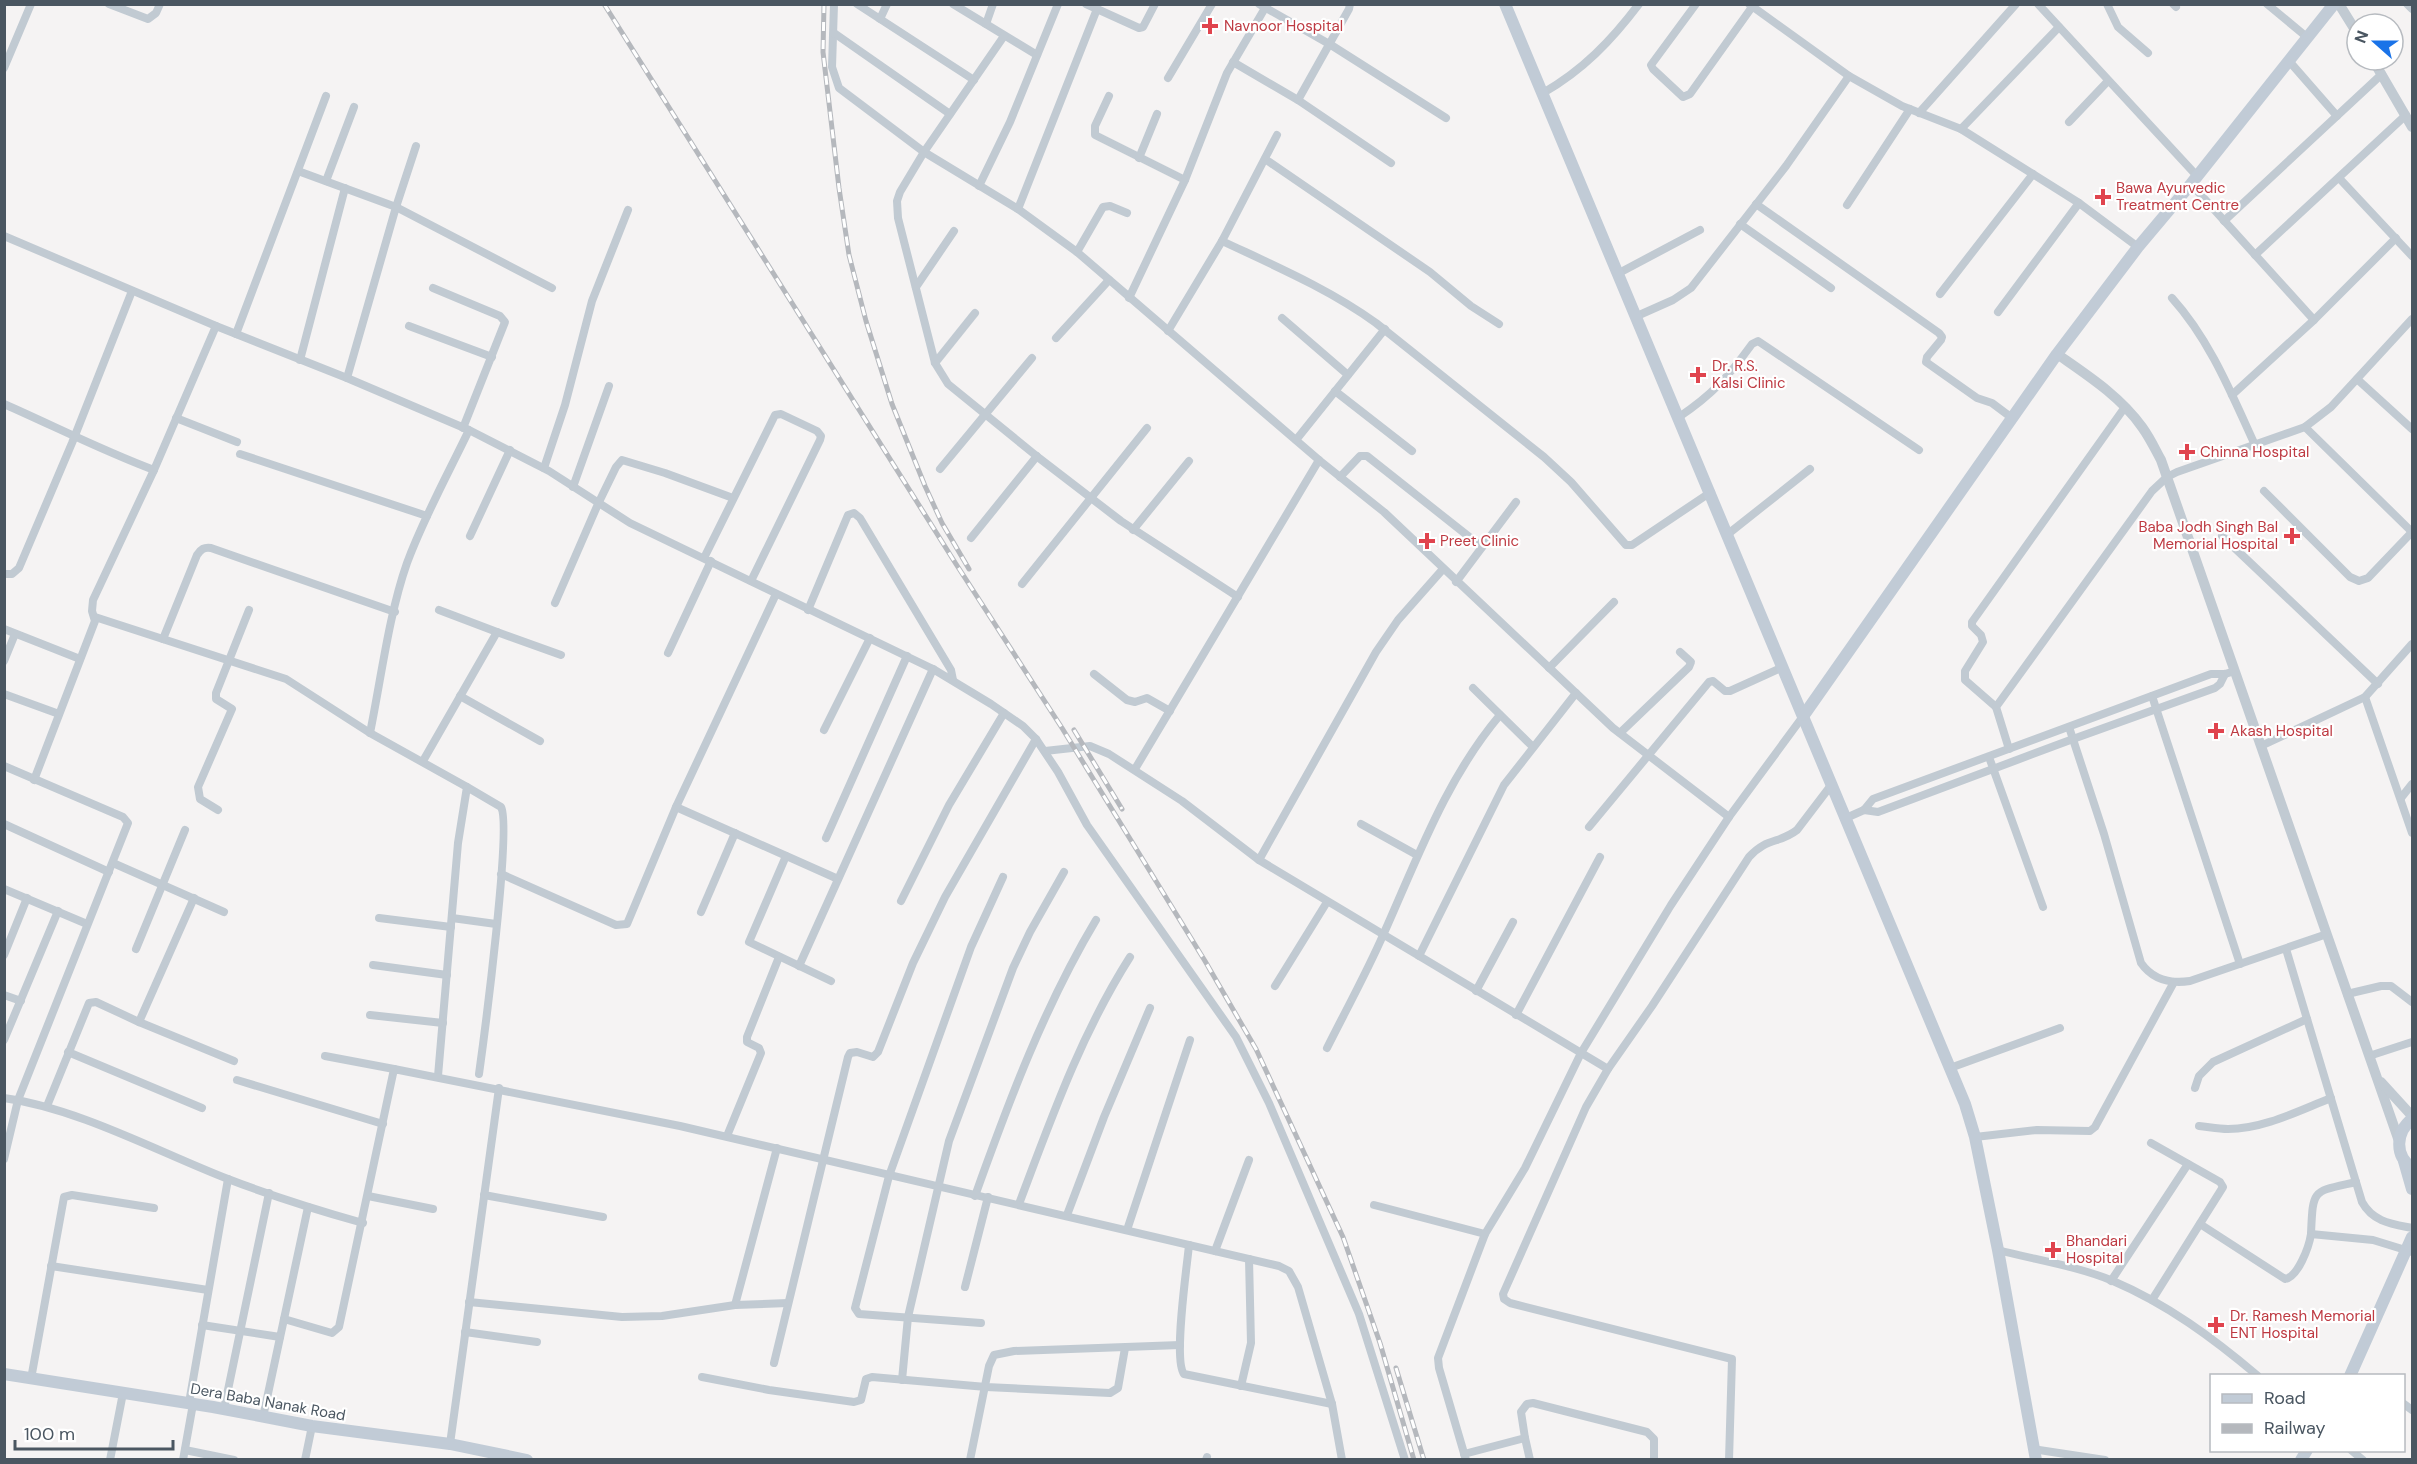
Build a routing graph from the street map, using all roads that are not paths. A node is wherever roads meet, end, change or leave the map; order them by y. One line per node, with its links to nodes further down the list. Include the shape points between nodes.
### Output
1 (32, 4): 38 (street)
2 (109, 4): 3 (street, via 148,19)
3 (160, 4)
4 (834, 4): 30 (street)
5 (857, 4): 27 (street)
6 (887, 4): 27 (street)
7 (954, 4): 28 (street)
8 (993, 4): 28 (street)
9 (1058, 4): 35 (street)
10 (1086, 4): 25 (street)
11 (1155, 4): 25 (street, via 1141,28)
12 (1212, 4): 42 (street)
13 (1350, 4): 33 (street)
14 (1505, 4): 45 (main road)
15 (1639, 4): 45 (street, via 1590,61)
16 (1696, 4): 24 (street, via 1651,65 1683,97 1690,94)
17 (2016, 4): 51 (street)
18 (2038, 4): 29 (street)
19 (2106, 4): 34 (street, via 2118,27)
20 (2267, 4): 32 (street)
21 (2337, 4): 32 (main road)
22 (2407, 4): 26 (street)
23 (1262, 6): 33 (street); 37 (street)
24 (1750, 6): 41 (street)
25 (1097, 9): 78 (street)
26 (2412, 9)
27 (880, 19): 43 (street)
28 (986, 24): 31 (street)
29 (2059, 27): 44 (street); 59 (street)
30 (834, 33): 52 (street); 62 (street, via 832,67 839,88)
31 (1005, 36): 35 (street); 43 (street)
32 (2308, 38): 36 (main road)
33 (1331, 45): 48 (street); 56 (street)
34 (2148, 53)
35 (1037, 55): 72 (street)
36 (2289, 61): 54 (street); 70 (main road)
37 (1233, 62): 48 (street); 69 (street)
38 (4, 68)
39 (2380, 72): 40 (street)
40 (2382, 75): 54 (street); 55 (street)
41 (1849, 76): 50 (street); 75 (street)
42 (1168, 78)
43 (974, 80): 52 (street)
44 (2108, 81): 57 (street); 70 (street)
45 (1543, 93): 92 (main road)
46 (327, 96): 66 (street)
47 (1109, 96): 63 (street, via 1095,126 1095,135)
48 (1298, 100): 65 (street)
49 (354, 107): 71 (street)
50 (1910, 109): 51 (street); 76 (street)
51 (1919, 113): 59 (street)
52 (950, 114): 62 (street)
53 (1157, 114): 63 (street)
54 (2337, 116): 81 (street)
55 (2406, 116): 58 (street); 68 (street)
56 (1446, 118)
57 (2069, 122)
58 (2412, 127)
59 (1961, 129): 67 (street)
60 (1277, 135): 64 (street)
61 (416, 146): 77 (street)
62 (924, 152): 72 (street); 94 (street, via 897,201)
63 (1139, 158): 69 (street)
64 (1265, 159): 87 (street); 108 (street)
65 (1391, 163)
66 (298, 171): 71 (street); 113 (street)
67 (2033, 174): 74 (street); 99 (street)
68 (2339, 177): 86 (street); 90 (street)
69 (1185, 180): 100 (street)
70 (2194, 180): 81 (street); 88 (main road)
71 (326, 181): 73 (street)
72 (979, 186): 78 (street)
73 (345, 188): 77 (street); 118 (street)
74 (2079, 203): 88 (street); 102 (street)
75 (1756, 204): 82 (street); 131 (street, via 1939,333 1941,340 1926,362)
76 (1847, 205)
77 (396, 207): 96 (street); 121 (street)
78 (1018, 209): 89 (street)
79 (628, 210): 147 (street, via 592,301)
80 (1127, 213): 89 (street, via 1103,207)
81 (2224, 221): 90 (street)
82 (1740, 224): 97 (street); 104 (street, via 1691,288)
83 (1700, 230): 92 (street)
84 (954, 231): 94 (street)
85 (4, 236): 98 (street)
86 (2396, 238): 91 (street); 107 (street)
87 (1222, 242): 111 (street, via 1351,304); 112 (street)
88 (2138, 247): 115 (main road)
89 (1077, 252): 93 (street)
90 (2255, 255): 107 (street)
91 (2412, 256)
92 (1619, 273): 104 (main road)
93 (1109, 280): 100 (street); 114 (street)
94 (916, 287): 119 (street)
95 (433, 288): 116 (street, via 503,319 505,327)
96 (552, 288)
97 (1831, 288)
98 (132, 291): 109 (street); 136 (street)
99 (1940, 294)
100 (1129, 297): 112 (street)
101 (2172, 298): 125 (street, via 2192,321)
102 (1998, 312)
103 (975, 313): 119 (street)
104 (1637, 316): 129 (main road)
105 (1282, 318): 120 (street)
106 (2412, 319): 122 (street)
107 (2314, 320): 125 (street)
108 (1499, 324)
109 (216, 326): 113 (street); 130 (street)
110 (409, 326): 116 (street)
111 (1385, 329): 120 (street); 155 (street, via 1544,457 1626,545)
112 (1168, 332): 137 (street)
113 (236, 334): 118 (street)
114 (1056, 338)
115 (2057, 354): 127 (street); 131 (main road)
116 (492, 357): 135 (street)
117 (1032, 358): 128 (street)
118 (300, 360): 121 (street)
119 (936, 363): 128 (street, via 948,384)
120 (1348, 375): 124 (street)
121 (347, 378): 135 (street)
122 (2357, 379): 132 (street); 134 (street)
123 (609, 386): 153 (street)
124 (1335, 391): 137 (street); 142 (street)
125 (2232, 395): 139 (street)
126 (4, 404): 136 (street)
127 (2125, 407): 152 (street, via 2142,427); 209 (street, via 1972,622 1983,642 1965,671 1965,680)
128 (985, 414): 144 (street); 148 (street)
129 (1679, 417): 141 (street, via 1728,378 1758,341); 155 (main road)
130 (176, 418): 138 (street); 150 (street)
131 (2012, 418): 215 (main road)
132 (2411, 424)
133 (1147, 428): 157 (street)
134 (2305, 428): 139 (street); 162 (street)
135 (466, 429): 140 (street); 160 (street)
136 (75, 435): 150 (street); 170 (street, via 19,568)
137 (1296, 440): 145 (street)
138 (237, 442)
139 (2255, 445): 152 (street)
140 (510, 450): 147 (street); 164 (street)
141 (1919, 450)
142 (1412, 451)
143 (240, 454): 160 (street)
144 (1037, 456): 157 (street); 166 (street)
145 (1319, 460): 151 (street); 175 (street)
146 (1189, 461): 161 (street)
147 (544, 468): 153 (street)
148 (940, 469)
149 (1810, 469): 163 (street)
150 (154, 470): 182 (street, via 93,600)
151 (1340, 477): 167 (street, via 1360,456 1367,456); 169 (street, via 1384,512)
152 (2167, 477): 199 (street); 209 (street, via 2145,498)
153 (573, 487): 159 (street)
154 (2264, 491): 162 (street, via 2350,577 2359,581 2368,579)
155 (1711, 492): 163 (main road)
156 (734, 498): 159 (street, via 622,460); 168 (street); 171 (street, via 775,415 781,414 820,433)
157 (1092, 499): 161 (street); 173 (street)
158 (1516, 502): 167 (street)
159 (598, 504): 168 (street); 177 (street)
160 (427, 516): 181 (street, via 407,564)
161 (1133, 530): 175 (street)
162 (2412, 532)
163 (1728, 534): 196 (main road)
164 (470, 536)
165 (2222, 536): 202 (street)
166 (971, 538)
167 (1482, 547): 172 (street)
168 (708, 560): 171 (street); 190 (street)
169 (1443, 570): 172 (street); 253 (street, via 1408,607 1382,643)
170 (4, 574)
171 (751, 581): 174 (street)
172 (1456, 582): 197 (street)
173 (1022, 585)
174 (776, 594): 180 (street); 238 (street)
175 (1238, 597): 211 (street)
176 (1614, 602): 197 (street)
177 (555, 603)
178 (249, 610): 194 (street)
179 (439, 610): 184 (street)
180 (808, 610): 186 (street); 201 (street, via 848,515 854,513 951,670)
181 (395, 612): 187 (street, via 205,548 197,555); 218 (street)
182 (95, 617): 187 (street); 193 (street)
183 (4, 630): 185 (street)
184 (496, 632): 191 (street); 206 (street)
185 (15, 634): 193 (street); 195 (street)
186 (870, 638): 192 (street); 217 (street)
187 (163, 639): 194 (street)
188 (2412, 644): 202 (street)
189 (1680, 652): 219 (street, via 1691,662 1689,667)
190 (668, 653)
191 (561, 655)
192 (907, 656): 198 (street); 249 (street)
193 (80, 659): 213 (street)
194 (228, 660): 218 (street, via 286,679); 239 (street, via 215,696 232,709 198,787 205,804)
195 (4, 661)
196 (1784, 667): 215 (main road); 227 (street, via 1730,691 1709,682)
197 (1549, 668): 204 (street)
198 (933, 669): 201 (street); 258 (street)
199 (2230, 673): 207 (street, via 2211,674); 210 (street, via 2215,688); 223 (street)
200 (1094, 674): 211 (street, via 1127,700 1147,698)
201 (952, 680): 212 (street)
202 (2378, 684): 208 (street)
203 (1473, 688): 214 (street)
204 (1576, 693): 219 (street); 224 (street)
205 (4, 694): 213 (street)
206 (460, 696): 222 (street); 229 (street)
207 (2152, 696): 210 (street); 216 (street)
208 (2365, 697): 223 (street); 237 (street)
209 (1996, 708): 225 (street)
210 (2156, 709): 221 (street); 283 (street)
211 (1170, 711): 231 (street)
212 (1004, 713): 220 (street); 263 (street, via 949,805)
213 (59, 714): 233 (street)
214 (1500, 715): 224 (street); 250 (street, via 1466,760)
215 (1804, 715): 234 (main road); 241 (street)
216 (2068, 727): 221 (street); 225 (street)
217 (824, 730)
218 (370, 733): 229 (street)
219 (1620, 733): 227 (street)
220 (1036, 739): 226 (street); 334 (street, via 945,897 913,963 878,1052 873,1057 850,1053)
221 (2073, 739): 232 (street); 288 (street, via 2141,963 2155,978)
222 (540, 741)
223 (2261, 746): 275 (street)
224 (1533, 747): 280 (street, via 1504,785)
225 (2009, 749): 228 (street)
226 (1045, 752): 231 (street, via 1090,746); 411 (street, via 1088,825 1236,1037 1322,1223 1359,1314)
227 (1649, 755): 241 (street); 245 (street)
228 (1989, 757): 232 (street); 240 (street, via 1873,799)
229 (423, 761): 235 (street)
230 (4, 766): 233 (street)
231 (1135, 769): 253 (street)
232 (1993, 769): 240 (street, via 1878,812); 265 (street)
233 (33, 780): 254 (street, via 127,819 128,828)
234 (1832, 784): 242 (main road); 313 (street, via 1797,830 1789,837 1765,843 1749,857)
235 (467, 787): 256 (street, via 504,811); 272 (street)
236 (2411, 788): 237 (street)
237 (2401, 798): 248 (street)
238 (676, 807): 247 (street); 256 (street, via 627,924 616,925)
239 (218, 810)
240 (1864, 810): 242 (street)
241 (1729, 817): 307 (street)
242 (1846, 818): 311 (main road)
243 (4, 824): 254 (street)
244 (1361, 824): 250 (street)
245 (1589, 827)
246 (185, 830): 259 (street)
247 (735, 833): 251 (street); 268 (street)
248 (2412, 833)
249 (826, 838)
250 (1417, 855): 276 (street)
251 (786, 856): 258 (street); 281 (street, via 749,942)
252 (1600, 857): 296 (street)
253 (1259, 860): 264 (street)
254 (111, 867): 259 (street); 273 (street)
255 (1064, 873): 341 (street, via 1013,968 949,1141)
256 (501, 874): 274 (street)
257 (1003, 877): 338 (street, via 971,947)
258 (838, 879): 285 (street)
259 (163, 885): 262 (street); 277 (street)
260 (4, 889): 261 (street)
261 (27, 898): 266 (street); 279 (street)
262 (194, 898): 267 (street); 299 (street)
263 (901, 901)
264 (1327, 902): 276 (street); 289 (street)
265 (2043, 907)
266 (57, 912): 273 (street); 293 (street)
267 (224, 912)
268 (701, 912)
269 (379, 918): 272 (street)
270 (1096, 920): 346 (street, via 1051,1004 1012,1093)
271 (1513, 922): 290 (street)
272 (452, 923): 274 (street); 286 (street)
273 (87, 924): 322 (street)
274 (496, 924): 314 (street)
275 (2327, 934): 278 (street); 291 (street)
276 (1383, 935): 280 (street); 305 (street)
277 (136, 949)
278 (2286, 949): 283 (street); 298 (street)
279 (4, 955)
280 (1419, 956): 290 (street)
281 (779, 957): 285 (street); 328 (street, via 747,1037 747,1042 761,1053)
282 (1130, 957): 348 (street, via 1084,1039)
283 (2240, 964): 288 (street, via 2190,981)
284 (373, 965): 286 (street)
285 (799, 966): 287 (street)
286 (447, 975): 300 (street)
287 (831, 981)
288 (2174, 982): 329 (street, via 2090,1131 2037,1130)
289 (1275, 986)
290 (1476, 991): 296 (street)
291 (2348, 994): 294 (street, via 2391,986); 309 (street)
292 (4, 995): 293 (street)
293 (21, 1001): 302 (street)
294 (2412, 1002)
295 (1150, 1008): 353 (street)
296 (1516, 1014): 307 (street)
297 (370, 1016): 300 (street)
298 (2307, 1018): 319 (street, via 2213,1062 2199,1076); 321 (street)
299 (139, 1022): 306 (street, via 96,1002 89,1003); 310 (street)
300 (443, 1023): 315 (street)
301 (2060, 1028): 311 (street)
302 (4, 1040)
303 (1190, 1040): 358 (street)
304 (2412, 1042): 309 (street)
305 (1327, 1048)
306 (68, 1052): 323 (street); 324 (street)
307 (1581, 1053): 313 (street); 359 (street, via 1525,1168)
308 (325, 1056): 312 (street)
309 (2370, 1056): 316 (street)
310 (234, 1061)
311 (1950, 1068): 329 (main road)
312 (394, 1069): 315 (street); 326 (street)
313 (1608, 1069): 414 (street, via 1564,1152 1504,1290 1504,1299 1732,1359)
314 (480, 1074)
315 (438, 1076): 318 (street)
316 (2377, 1077): 325 (street); 330 (street)
317 (237, 1080): 326 (street)
318 (499, 1088): 328 (street); 344 (street)
319 (2195, 1088)
320 (4, 1098): 322 (street)
321 (2331, 1098): 327 (street, via 2267,1123 2228,1129); 340 (street)
322 (18, 1100): 323 (street); 333 (street)
323 (47, 1106): 339 (street)
324 (202, 1108)
325 (2412, 1117): 330 (main road)
326 (383, 1124): 345 (street)
327 (2199, 1126)
328 (727, 1136): 332 (street)
329 (1975, 1137): 363 (main road)
330 (2399, 1141): 337 (main road)
331 (2151, 1143): 336 (street)
332 (777, 1148): 334 (street); 374 (street)
333 (4, 1159)
334 (824, 1159): 338 (street); 373 (street)
335 (1249, 1160): 364 (street)
336 (2188, 1164): 356 (street, via 2223,1187); 368 (street)
337 (2408, 1164): 342 (main road)
338 (889, 1176): 341 (street); 375 (street, via 855,1308 859,1314)
339 (228, 1179): 343 (street); 370 (street)
340 (2356, 1182): 357 (street, via 2367,1211 2385,1222); 360 (street, via 2317,1194 2312,1203)
341 (937, 1186): 346 (street); 375 (street)
342 (2412, 1189)
343 (269, 1193): 350 (street); 379 (street)
344 (484, 1195): 354 (street); 372 (street)
345 (368, 1196): 352 (street); 355 (street)
346 (975, 1196): 347 (street)
347 (988, 1197): 348 (street); 369 (street)
348 (1020, 1204): 353 (street)
349 (1374, 1204): 359 (street)
350 (308, 1207): 355 (street); 376 (street)
351 (154, 1208): 367 (street, via 64,1197)
352 (433, 1209)
353 (1067, 1215): 358 (street)
354 (603, 1216)
355 (363, 1223): 376 (street, via 337,1331 332,1333)
356 (2200, 1224): 360 (street, via 2285,1279 2292,1276 2304,1256); 371 (street)
357 (2412, 1228)
358 (1127, 1230): 362 (street)
359 (1485, 1234): 404 (street, via 1438,1358)
360 (2310, 1234): 365 (street, via 2373,1240)
361 (2412, 1237): 365 (main road)
362 (1189, 1245): 364 (street); 383 (street)
363 (1998, 1250): 368 (street); 403 (main road)
364 (1215, 1251): 366 (street)
365 (2410, 1251): 388 (main road)
366 (1249, 1259): 392 (street, via 1251,1343); 396 (street, via 1279,1266 1294,1278)
367 (51, 1266): 370 (street); 390 (street)
368 (2111, 1281): 371 (street)
369 (966, 1287)
370 (208, 1290): 378 (street)
371 (2152, 1300): 387 (street, via 2180,1315)
372 (469, 1302): 374 (street, via 622,1317 662,1316); 380 (street)
373 (789, 1303): 374 (street); 385 (street)
374 (735, 1305)
375 (908, 1317): 377 (street); 391 (street)
376 (284, 1319): 381 (street)
377 (981, 1323)
378 (202, 1326): 379 (street); 395 (street)
379 (240, 1331): 381 (street); 397 (street)
380 (465, 1332): 382 (street); 401 (street)
381 (280, 1337): 398 (street)
382 (537, 1342)
383 (1180, 1345): 384 (street); 392 (street, via 1180,1367 1184,1374)
384 (1125, 1348): 393 (street, via 994,1355); 393 (street, via 1114,1393)
385 (774, 1364)
386 (4, 1374): 390 (main road, Dera Baba Nanak Road)
387 (2255, 1374)
388 (2353, 1374)
389 (702, 1377): 391 (street, via 854,1402 861,1400 868,1378)
390 (31, 1379): 394 (main road, Dera Baba Nanak Road)
391 (902, 1380): 393 (street)
392 (1241, 1386): 396 (street)
393 (986, 1387): 409 (street)
394 (123, 1393): 395 (main road, Dera Baba Nanak Road); 405 (street)
395 (191, 1404): 397 (main road, Dera Baba Nanak Road); 402 (street)
396 (1332, 1404): 410 (street)
397 (224, 1409): 398 (main road, Dera Baba Nanak Road)
398 (263, 1417): 399 (main road, Dera Baba Nanak Road)
399 (312, 1426): 401 (main road, Dera Baba Nanak Road); 407 (street)
400 (1525, 1438): 404 (street); 412 (street); 413 (street, via 1521,1412 1533,1403 1647,1432 1654,1439)
401 (450, 1444): 408 (main road, Dera Baba Nanak Road)
402 (184, 1455): 406 (street)
403 (2037, 1455): 415 (street)
404 (1465, 1456)
405 (110, 1460)
406 (234, 1460)
407 (305, 1460)
408 (527, 1460)
409 (970, 1460)
410 (1342, 1460)
411 (1405, 1460)
412 (1530, 1460)
413 (1654, 1460)
414 (1729, 1460)
415 (2105, 1460)

